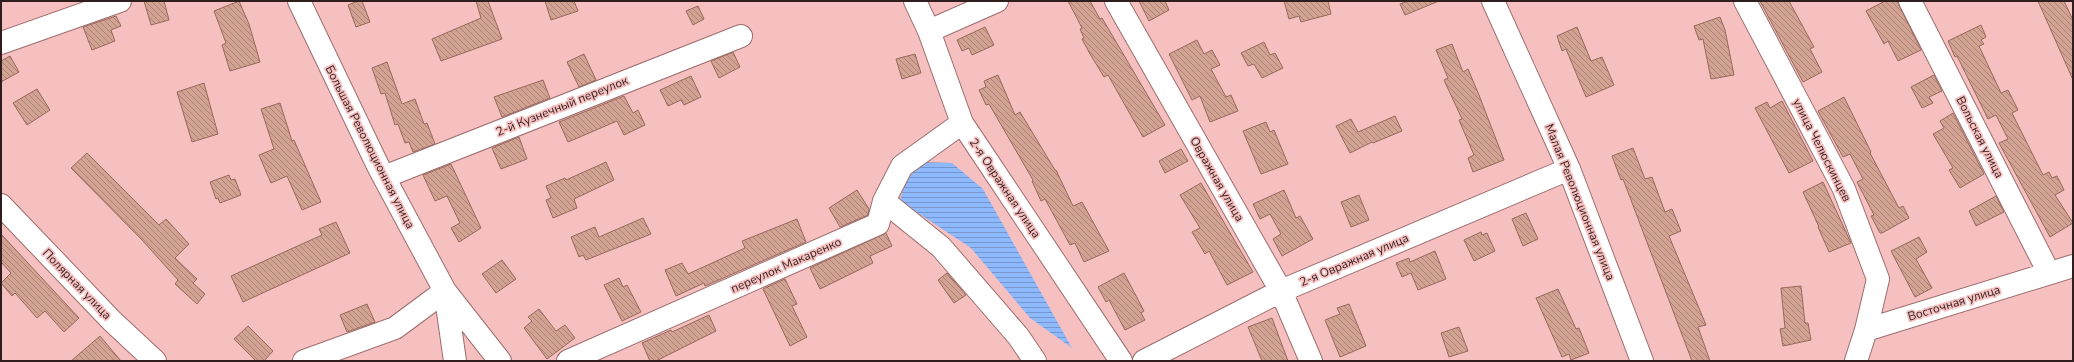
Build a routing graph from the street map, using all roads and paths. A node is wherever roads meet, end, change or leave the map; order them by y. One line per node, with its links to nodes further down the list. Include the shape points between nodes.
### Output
1 (120, 1): 11 (street)
2 (299, 1): 14 (street, Большая Революционная улица)
3 (915, 1): 9 (street, 2-я Овражная улица)
4 (997, 1): 9 (street)
5 (1116, 1): 19 (street, Овражная улица)
6 (1493, 1): 13 (street, Малая Революционная улица)
7 (1745, 1): 21 (street, улица Челюскинцев, via 1844,189 1878,279)
8 (1910, 1): 18 (street, Вольская улица)
9 (929, 31): 12 (street, 2-я Овражная улица)
10 (741, 36): 14 (street, 2-й Кузнечный переулок)
11 (1, 43)
12 (962, 123): 15 (street, переулок Макаренко, via 902,166); 28 (street, 2-я Овражная улица)
13 (1569, 169): 19 (street, 2-я Овражная улица); 31 (street, Малая Революционная улица)
14 (384, 177): 20 (street, Большая Революционная улица)
15 (884, 201): 26 (street, переулок Макаренко, via 878,224); 27 (street, via 941,247 1018,336)
16 (1, 205): 22 (street, Полярная улица, via 112,321)
17 (2073, 266): 18 (street, Восточная улица)
18 (2049, 273): 21 (street, Восточная улица)
19 (1281, 290): 29 (street, 2-я Овражная улица); 30 (street, Овражная улица)
20 (444, 291): 23 (street, via 394,328); 24 (street, Большая Революционная улица); 25 (street, Большая Революционная улица)
21 (1866, 330): 32 (street)
22 (155, 361)
23 (304, 361)
24 (455, 361)
25 (500, 361)
26 (568, 361)
27 (1035, 361)
28 (1121, 361)
29 (1144, 361)
30 (1311, 361)
31 (1642, 361)
32 (1856, 361)

